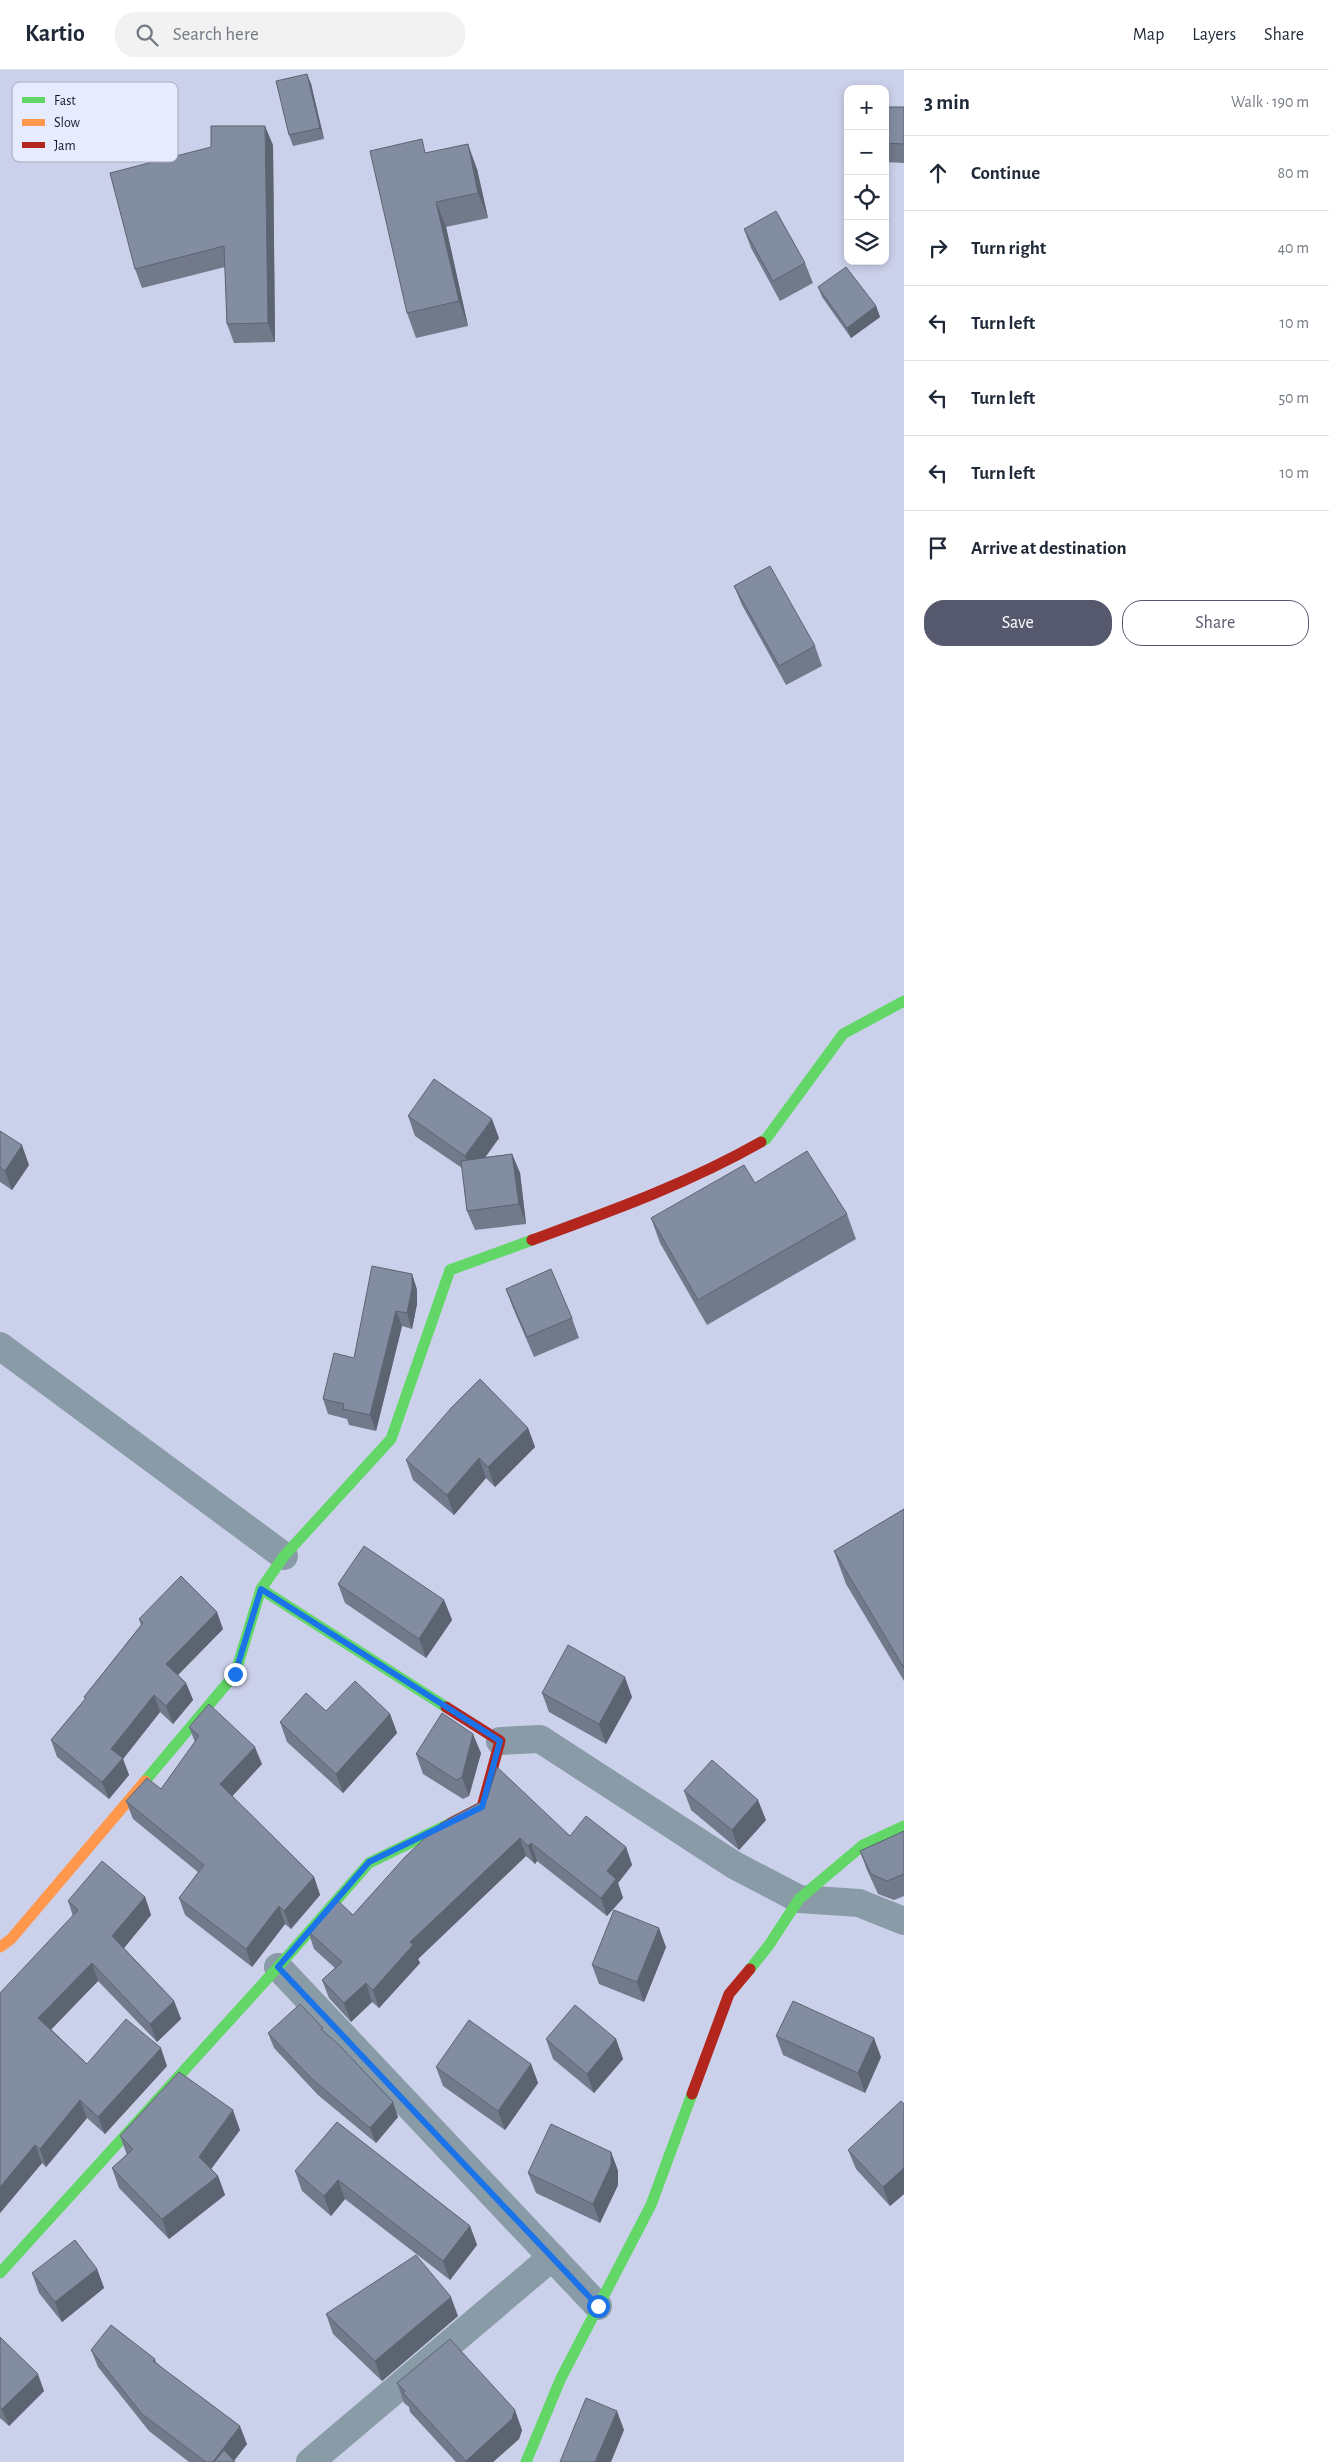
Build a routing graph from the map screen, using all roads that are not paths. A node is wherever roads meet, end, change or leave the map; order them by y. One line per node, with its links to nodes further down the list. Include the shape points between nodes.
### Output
1 (904, 1001): 3 (street, via 843,1034 766,1139 715,1168 647,1198 450,1270 390,1439)
2 (2, 1351): 3 (street)
3 (284, 1556): 4 (street)
4 (261, 1589): 5 (street); 9 (street, via 235,1674 11,1939)
5 (500, 1741): 7 (street, via 540,1739 734,1865); 10 (street, via 482,1807 369,1862)
6 (904, 1826): 7 (street, via 863,1845)
7 (799, 1898): 8 (street, via 859,1903); 13 (street, via 769,1945 729,1994 651,2205)
8 (904, 1921)
9 (0, 1947)
10 (278, 1967): 11 (street); 12 (street)
11 (552, 2257): 13 (street); 14 (street)
12 (0, 2273)
13 (598, 2306): 15 (street, via 561,2378)
14 (310, 2462)
15 (526, 2462)

